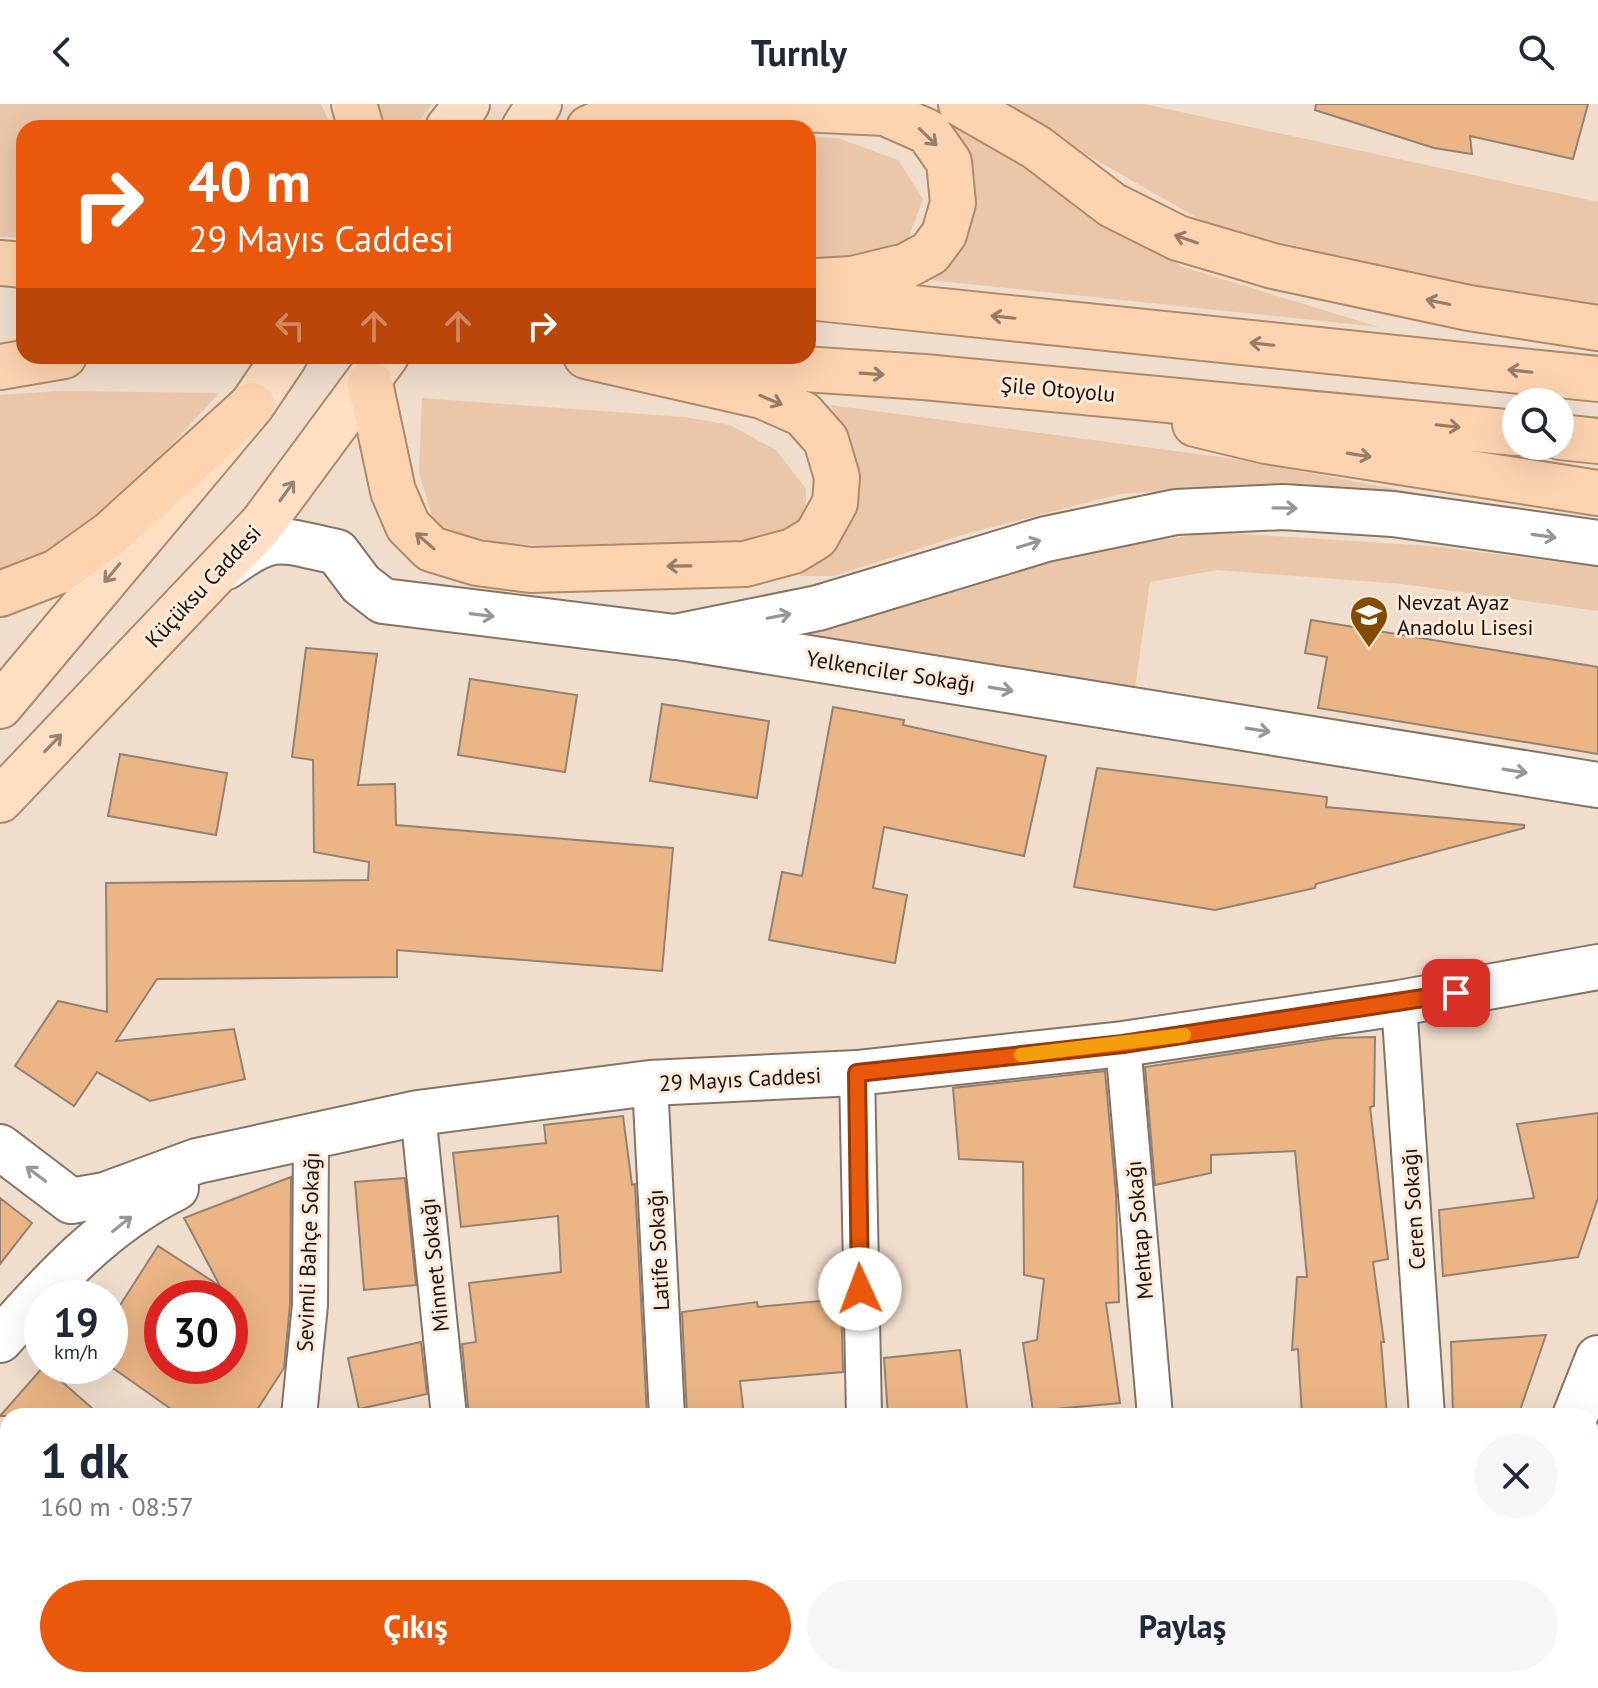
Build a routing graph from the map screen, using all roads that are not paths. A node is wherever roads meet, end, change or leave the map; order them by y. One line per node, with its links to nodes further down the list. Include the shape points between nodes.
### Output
1 (467, 104): 5 (main road)
2 (663, 104): 6 (highway)
3 (690, 104): 7 (highway, one-way to 7, via 885,113 928,132 949,162 953,203 944,234 930,253 906,266)
4 (961, 104): 9 (highway, one-way to 4, via 1439,302 1273,266 1178,238 1112,205 1036,147)
5 (454, 120)
6 (606, 120)
7 (816, 281)
8 (816, 298): 15 (highway, one-way to 8)
9 (1598, 328)
10 (280, 364): 16 (main road)
11 (621, 364): 13 (highway, one-way to 13, via 762,396 803,414 826,440 837,477 835,503 816,537 793,551 745,564 531,570 477,563 431,549 408,526 393,491)
12 (722, 364): 14 (highway, Şile Otoyolu, one-way to 14)
13 (378, 369): 22 (main road, Küçüksu Caddesi, one-way to 13, via 262,524)
14 (924, 377): 17 (highway, Şile Otoyolu, one-way to 17); 20 (highway, one-way to 20, via 1155,415 1266,441)
15 (1598, 379)
16 (252, 405): 23 (highway, via 110,534 57,572); 25 (main road, one-way to 25)
17 (1502, 432)
18 (1574, 438): 19 (highway)
19 (1598, 441)
20 (1598, 493)
21 (1598, 543): 24 (street, one-way to 21, via 818,608 1046,539 1176,512 1283,507 1393,514)
22 (214, 576): 24 (street, Yelkenciler Sokağı, one-way to 24, via 256,545 279,540 337,552 361,584 383,601); 27 (main road, Küçüksu Caddesi, one-way to 22)
23 (0, 594)
24 (675, 637): 26 (street, Yelkenciler Sokağı, one-way to 26)
25 (0, 706)
26 (1598, 785)
27 (0, 800)
28 (1598, 967): 29 (street, 29 Mayıs Caddesi)
29 (1399, 1003): 30 (street, 29 Mayıs Caddesi); 45 (street, Ceren Sokağı)
30 (1123, 1044): 31 (street, 29 Mayıs Caddesi); 44 (street, Mehtap Sokağı)
31 (857, 1073): 32 (street, 29 Mayıs Caddesi); 43 (street)
32 (650, 1083): 33 (street, 29 Mayıs Caddesi); 42 (street, Latife Sokağı)
33 (418, 1113): 34 (street, 29 Mayıs Caddesi); 41 (street, Minnet Sokağı)
34 (311, 1136): 36 (street, 29 Mayıs Caddesi, via 197,1161 105,1195); 37 (street, 29 Mayıs Caddesi, one-way to 34, via 168,1192 237,1158); 40 (street, Sevimli Bahçe Sokağı, via 310,1305)
35 (0, 1147): 36 (street, one-way to 35)
36 (71, 1201): 37 (street, via 76,1242)
37 (60, 1272): 38 (street, 29 Mayıs Caddesi)
38 (0, 1340)
39 (1598, 1358): 46 (street)
40 (300, 1408)
41 (448, 1408)
42 (667, 1408)
43 (864, 1408)
44 (1154, 1408)
45 (1426, 1408)
46 (1578, 1408)

